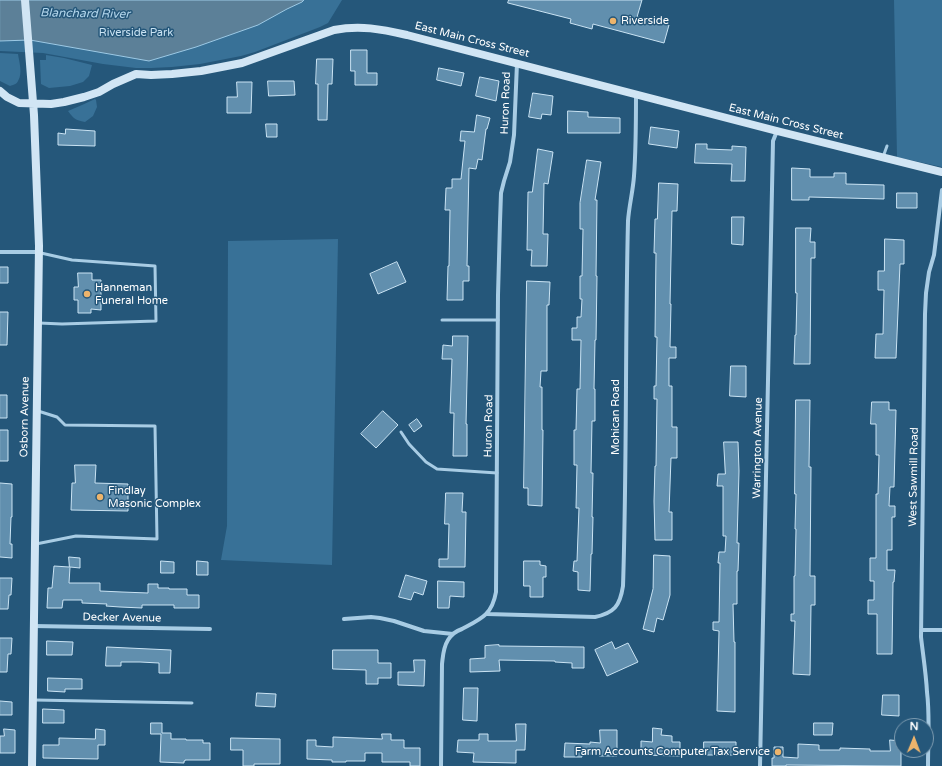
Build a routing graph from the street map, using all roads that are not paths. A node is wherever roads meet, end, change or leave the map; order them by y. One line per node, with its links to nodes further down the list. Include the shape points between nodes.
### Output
1 (25, 0): 5 (main road, Osborn Avenue)
2 (517, 63): 4 (main road, East Main Cross Street); 5 (main road, East Main Cross Street, via 387,30 348,27 321,34 242,63 172,74 136,74 99,92 72,101); 14 (street, Huron Road, via 514,136 502,193)
3 (0, 92): 5 (main road, East Main Cross Street, via 19,103)
4 (636, 95): 6 (main road, East Main Cross Street); 20 (street, Mohican Road, via 634,171 628,219 625,523 623,586 620,600 611,612 595,617)
5 (33, 104): 12 (main road, Osborn Avenue)
6 (777, 131): 8 (main road, East Main Cross Street); 31 (street, Warrington Avenue, via 773,143)
7 (887, 146): 8 (lane)
8 (883, 158): 9 (main road, East Main Cross Street)
9 (942, 172)
10 (942, 190): 24 (street, West Sawmill Road, via 925,307)
11 (0, 252): 12 (street)
12 (39, 252): 15 (main road, Osborn Avenue); 15 (lane, via 72,260 155,266 156,322)
13 (442, 320): 14 (lane)
14 (498, 320): 18 (street, Huron Road)
15 (38, 323): 16 (main road, Osborn Avenue)
16 (36, 410): 19 (main road, Osborn Avenue); 19 (lane, via 57,417 65,425 155,426 157,539 76,536)
17 (401, 432): 18 (lane, via 426,462 437,469)
18 (497, 473): 20 (street, Huron Road, via 496,592 493,606)
19 (34, 545): 22 (main road, Osborn Avenue)
20 (487, 614): 26 (street)
21 (344, 619): 26 (street, via 380,618 424,631)
22 (33, 626): 23 (street, Decker Avenue); 27 (main road, Osborn Avenue)
23 (210, 629)
24 (921, 630): 25 (street); 32 (street, West Sawmill Road, via 929,720)
25 (942, 630)
26 (453, 634): 30 (street, via 448,638 443,651)
27 (33, 700): 28 (lane); 29 (main road, Osborn Avenue)
28 (192, 703)
29 (32, 766)
30 (441, 766)
31 (760, 766)
32 (928, 766)

